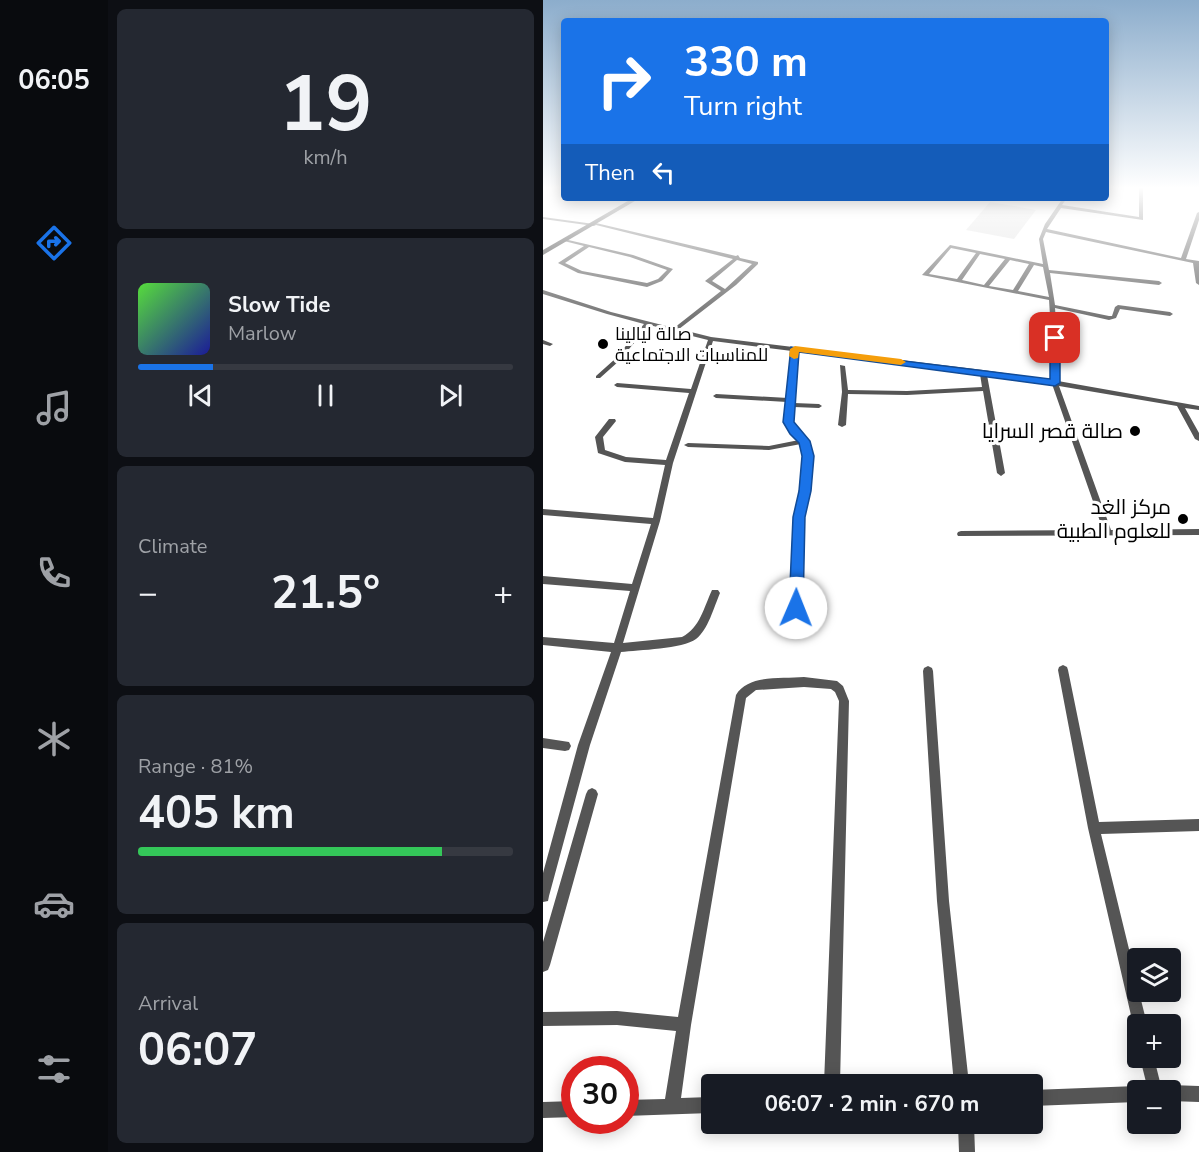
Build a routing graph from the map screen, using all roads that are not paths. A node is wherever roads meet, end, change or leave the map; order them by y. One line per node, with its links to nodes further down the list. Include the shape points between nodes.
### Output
1 (565, 241): 9 (street)
2 (569, 241): 7 (street)
3 (664, 241): 10 (street)
4 (1041, 241): 15 (street)
5 (1096, 241): 12 (street)
6 (1189, 241): 12 (street)
7 (588, 245): 7 (street, via 561,263 580,272 647,285 664,278 670,269)
8 (979, 252): 11 (street); 16 (street); 16 (street, via 950,246 925,275)
9 (543, 253)
10 (738, 257): 20 (street, via 708,281); 20 (street, via 756,264)
11 (1008, 258): 14 (street); 19 (street)
12 (1183, 259): 13 (street)
13 (1197, 262): 18 (street)
14 (1032, 263): 15 (street); 22 (street)
15 (1048, 268): 17 (street); 23 (street)
16 (959, 281): 19 (street)
17 (1159, 283)
18 (1199, 283)
19 (986, 286): 22 (street)
20 (725, 291): 26 (street)
21 (543, 292): 25 (street)
22 (1015, 292): 23 (street)
23 (1052, 303): 24 (street, via 1111,318 1118,307); 32 (street)
24 (1170, 314)
25 (647, 324): 26 (street); 31 (street)
26 (673, 331): 27 (street)
27 (711, 339): 28 (street); 35 (street)
28 (795, 349): 30 (street); 38 (street)
29 (842, 366): 36 (street)
30 (983, 372): 32 (street); 34 (street)
31 (598, 376)
32 (1055, 383): 39 (street); 51 (street)
33 (617, 385): 35 (street)
34 (987, 389): 36 (street); 48 (street)
35 (693, 391): 47 (street)
36 (845, 392): 43 (street)
37 (716, 396): 38 (street)
38 (789, 403): 40 (street); 45 (street, via 789,422)
39 (1180, 405): 41 (street); 44 (street)
40 (819, 406)
41 (1199, 408)
42 (612, 421): 47 (street, via 599,437 601,450 625,459)
43 (841, 425)
44 (1199, 439)
45 (804, 441): 46 (street, via 769,448); 57 (street, via 808,456 799,517)
46 (688, 445)
47 (669, 463): 50 (street)
48 (1001, 474)
49 (543, 512): 50 (street)
50 (655, 521): 55 (street)
51 (1108, 532): 52 (street); 53 (street)
52 (1199, 532)
53 (961, 534)
54 (543, 580): 55 (street)
55 (634, 588): 59 (street)
56 (715, 593): 59 (street, via 693,636 683,641)
57 (796, 608)
58 (543, 641): 59 (street)
59 (617, 648): 67 (street, via 584,745)
60 (1063, 669): 66 (street)
61 (928, 671): 73 (street, via 943,902)
62 (543, 743): 63 (street)
63 (565, 746)
64 (592, 794): 68 (street)
65 (1199, 825): 66 (street)
66 (1094, 828): 69 (street)
67 (543, 896)
68 (543, 965)
69 (1138, 1014)
70 (543, 1019): 71 (street, via 617,1018)
71 (684, 1025): 72 (street, via 741,695 754,685 833,684 844,701); 79 (street)
72 (833, 1074)
73 (961, 1074)
74 (1181, 1093): 76 (street)
75 (1127, 1094): 77 (street)
76 (1199, 1094)
77 (1043, 1098)
78 (701, 1105): 79 (street)
79 (672, 1106): 80 (street)
80 (639, 1107)
81 (561, 1109): 82 (street)
82 (543, 1110)
83 (966, 1134): 84 (street)
84 (967, 1152)

